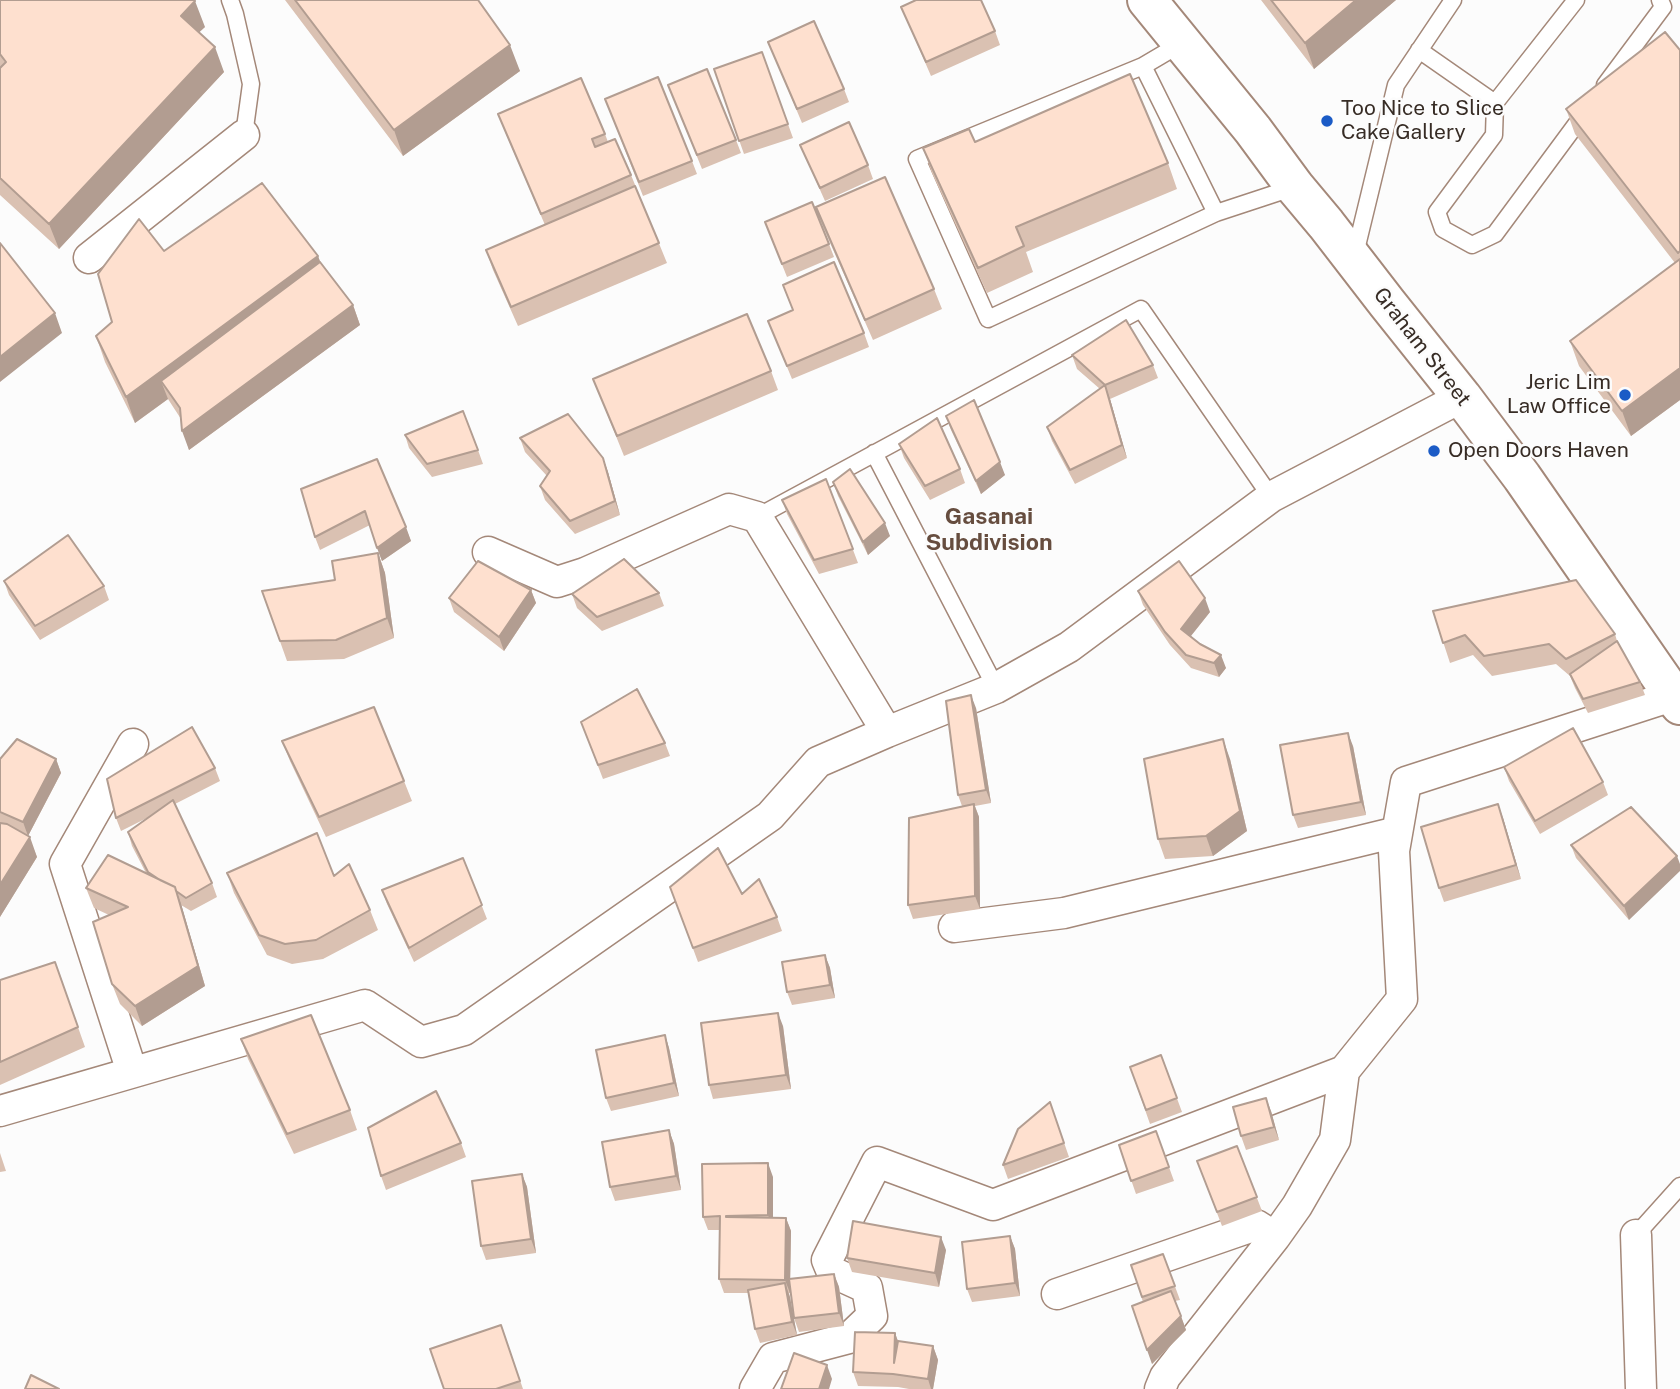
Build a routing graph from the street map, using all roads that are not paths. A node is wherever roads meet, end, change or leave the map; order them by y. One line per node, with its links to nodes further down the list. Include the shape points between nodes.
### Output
1 (230, 0): 10 (lane, via 251,84)
2 (1147, 0): 6 (main road, Graham Street)
3 (1453, 0): 7 (lane)
4 (1576, 0): 9 (lane)
5 (1660, 0): 9 (lane, via 1663,7 1494,234 1472,245 1443,229 1437,212 1494,135)
6 (1182, 43): 8 (lane); 11 (main road, Graham Street)
7 (1419, 50): 9 (lane); 14 (lane, via 1396,85)
8 (1143, 66): 12 (lane); 12 (lane, via 917,159 988,320)
9 (1495, 103)
10 (244, 135): 13 (street)
11 (1295, 187): 12 (lane); 14 (main road, Graham Street)
12 (1216, 213)
13 (89, 258)
14 (1354, 260): 15 (main road, Graham Street)
15 (1462, 397): 17 (street); 21 (main road, Graham Street)
16 (874, 453): 17 (lane, via 1140,309); 18 (lane); 20 (lane)
17 (1271, 497): 20 (street, via 1069,647)
18 (757, 517): 19 (street, via 729,509 557,582); 22 (street)
19 (488, 552)
20 (996, 688): 22 (street)
21 (1676, 701): 24 (street, via 1406,782)
22 (887, 732): 27 (street, via 818,762 770,816 464,1030 421,1042 365,1004)
23 (133, 744): 27 (street, via 65,864)
24 (1397, 832): 25 (street, via 1064,913); 26 (street, via 1394,852 1402,999)
25 (954, 927)
26 (1345, 1071): 31 (street, via 1335,1140); 33 (street, via 993,1205 877,1162 827,1260 832,1272 867,1288 872,1316 849,1338 773,1358)
27 (132, 1072): 28 (street)
28 (0, 1111)
29 (1680, 1186): 30 (lane)
30 (1636, 1236): 35 (street)
31 (1275, 1237): 32 (street, via 1256,1225); 34 (street)
32 (1057, 1294)
33 (755, 1389)
34 (1160, 1389)
35 (1641, 1389)

